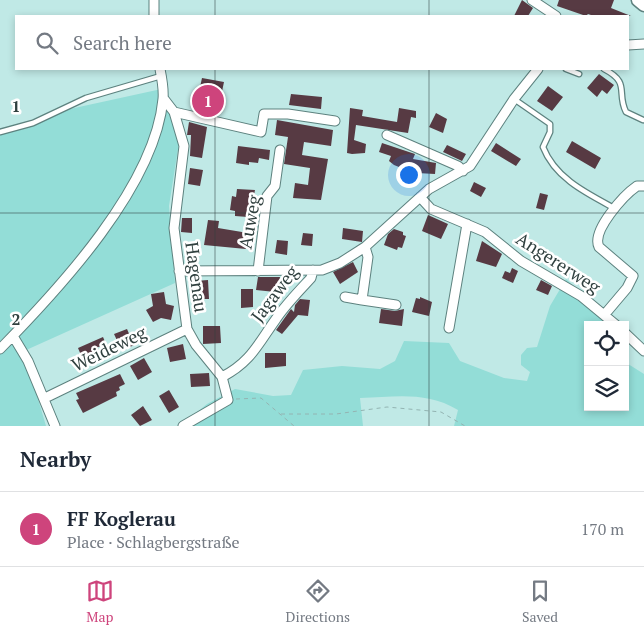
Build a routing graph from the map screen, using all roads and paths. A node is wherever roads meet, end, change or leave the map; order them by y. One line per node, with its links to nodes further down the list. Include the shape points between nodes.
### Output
1 (154, 0): 5 (street)
2 (532, 0): 6 (street)
3 (638, 0): 4 (main road)
4 (644, 5)
5 (154, 15)
6 (554, 15)
7 (644, 44): 8 (street)
8 (629, 45)
9 (537, 70): 15 (street)
10 (569, 70): 13 (lane)
11 (606, 70): 17 (lane, via 622,84 626,112)
12 (161, 72): 14 (street); 19 (lane, via 86,98 33,123)
13 (579, 74)
14 (164, 99): 16 (street, Hagenau); 38 (street, via 145,159 110,220 59,286)
15 (514, 99): 22 (street, via 479,155); 25 (lane, via 550,124 550,132 542,147 556,169 570,182)
16 (174, 112): 18 (street, via 261,132 264,114); 29 (street, Hagenau, via 185,154 174,228)
17 (643, 120)
18 (334, 121)
19 (0, 132)
20 (387, 135): 22 (street)
21 (280, 150): 30 (street, Auweg, via 274,186 267,196)
22 (464, 171): 24 (street)
23 (642, 186): 25 (street, Angererweg)
24 (420, 197): 26 (street, Angererweg, via 431,209); 27 (street, Jagaweg)
25 (614, 208): 34 (street, Angererweg, via 598,236 597,244 633,276)
26 (467, 224): 34 (street, Angererweg, via 485,232 528,266); 36 (street)
27 (365, 247): 28 (street, Jagaweg, via 332,266); 32 (street, via 368,257)
28 (313, 270): 30 (street, Auweg); 42 (street, Jagaweg, via 311,278 276,318 248,359 240,368)
29 (179, 271): 30 (street, Auweg); 37 (street, Hagenau)
30 (258, 271)
31 (345, 297): 32 (street)
32 (362, 300): 33 (street)
33 (396, 304)
34 (605, 314): 35 (street, Angererweg)
35 (612, 321)
36 (449, 328)
37 (187, 329): 42 (street, Hagenau); 43 (street, Weideweg)
38 (13, 336): 40 (street); 43 (street)
39 (629, 337): 41 (street)
40 (0, 349)
41 (644, 351)
42 (222, 377): 44 (street, Hagenau)
43 (45, 398): 46 (street)
44 (228, 400): 45 (path, via 261,398); 47 (street)
45 (280, 414): 48 (path); 49 (path, via 336,414 388,407 441,412)
46 (55, 426)
47 (183, 426)
48 (294, 426)
49 (465, 426)

